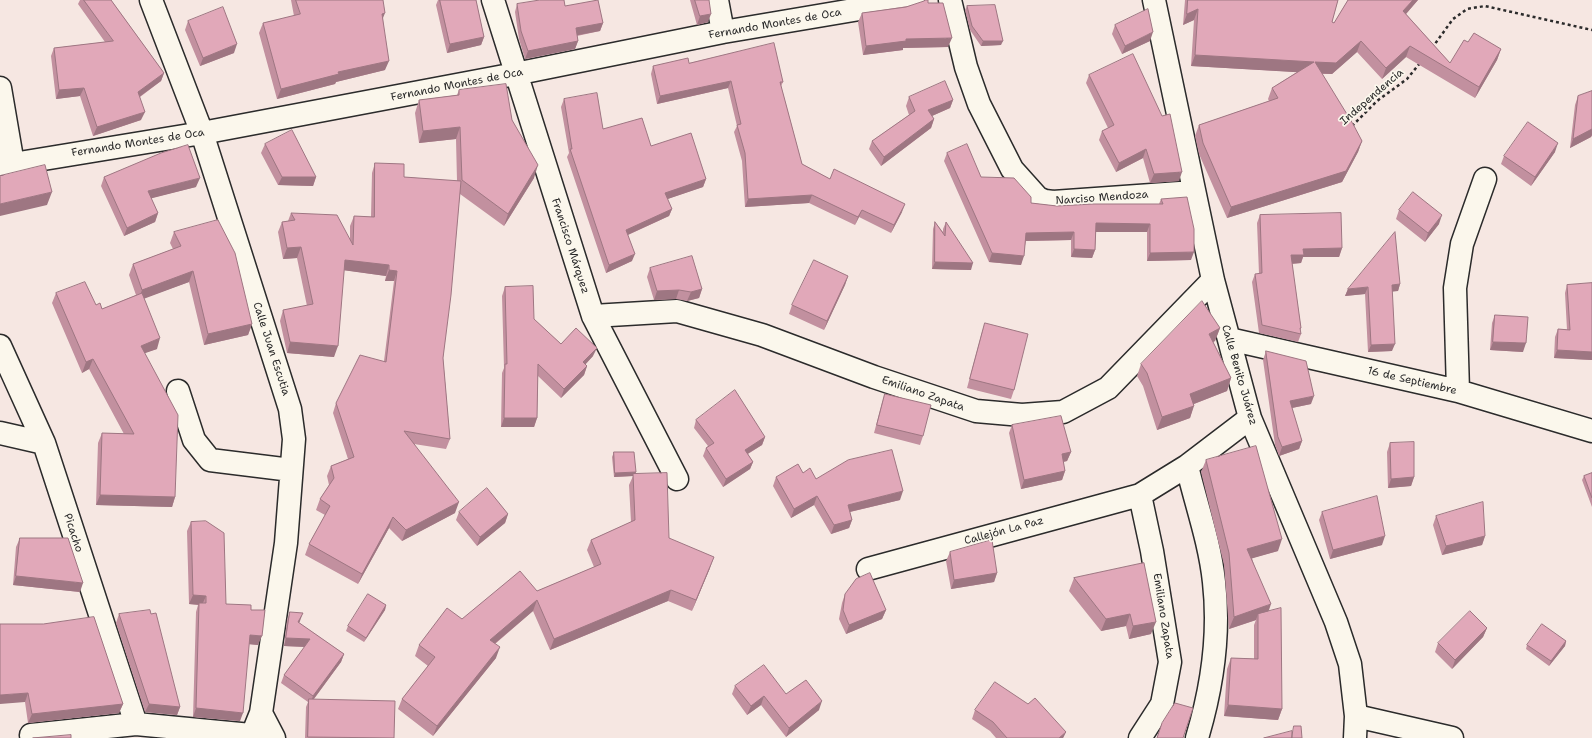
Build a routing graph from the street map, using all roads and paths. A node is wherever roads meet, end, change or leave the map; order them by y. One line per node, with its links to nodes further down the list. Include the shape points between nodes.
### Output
1 (151, 0): 14 (street, Calle Juan Escutia)
2 (493, 0): 11 (street, Francisco Márquez)
3 (717, 0): 8 (street)
4 (913, 0): 8 (street, Fernando Montes de Oca)
5 (950, 0): 17 (street, Narciso Mendoza, via 966,67 979,104 1012,169 1038,198 1053,202)
6 (1154, 0): 17 (street, Calle Benito Juárez)
7 (1592, 30): 9 (path, via 1485,6 1467,9 1453,19)
8 (723, 32): 11 (street, Fernando Montes de Oca)
9 (1429, 53)
10 (1424, 58): 13 (path, Independencia, via 1407,79 1378,101)
11 (515, 74): 14 (street, Fernando Montes de Oca); 19 (street, Francisco Márquez)
12 (0, 88): 15 (street)
13 (1350, 128)
14 (202, 133): 15 (street, Fernando Montes de Oca); 29 (street, Calle Juan Escutia, via 290,409 294,439)
15 (7, 164)
16 (1485, 179): 23 (street, via 1462,244 1455,288)
17 (1194, 192): 18 (street, Calle Benito Juárez)
18 (1213, 280): 19 (street, Emiliano Zapata, via 1108,388 1063,412 1022,416 976,411 874,377 762,334 677,311); 20 (street, Calle Benito Juárez)
19 (593, 316): 30 (street, Francisco Márquez)
20 (1229, 339): 23 (street, 16 de Septiembre); 24 (street, Calle Benito Juárez)
21 (0, 346): 27 (street, Picacho)
22 (178, 391): 29 (street, via 194,440 210,460)
23 (1458, 392): 25 (street, 16 de Septiembre)
24 (1250, 418): 28 (street); 34 (street, Calle Benito Juárez, via 1336,622 1350,664)
25 (1592, 431)
26 (0, 432): 27 (street)
27 (44, 443): 35 (street, Picacho)
28 (1187, 466): 31 (street); 40 (street, via 1214,582 1216,643 1207,703)
29 (291, 470): 33 (street, Calle Juan Escutia, via 286,543)
30 (677, 479)
31 (1140, 495): 32 (street, Callejón La Paz); 39 (street, Emiliano Zapata, via 1170,662 1162,704)
32 (868, 569)
33 (261, 713): 37 (street, Calle Juan Escutia); 38 (street)
34 (1356, 716): 41 (street, Calle Benito Juárez); 42 (street)
35 (136, 724): 36 (street); 37 (street)
36 (31, 736)
37 (251, 737)
38 (274, 738)
39 (1140, 738)
40 (1197, 738)
41 (1355, 738)
42 (1452, 738)

